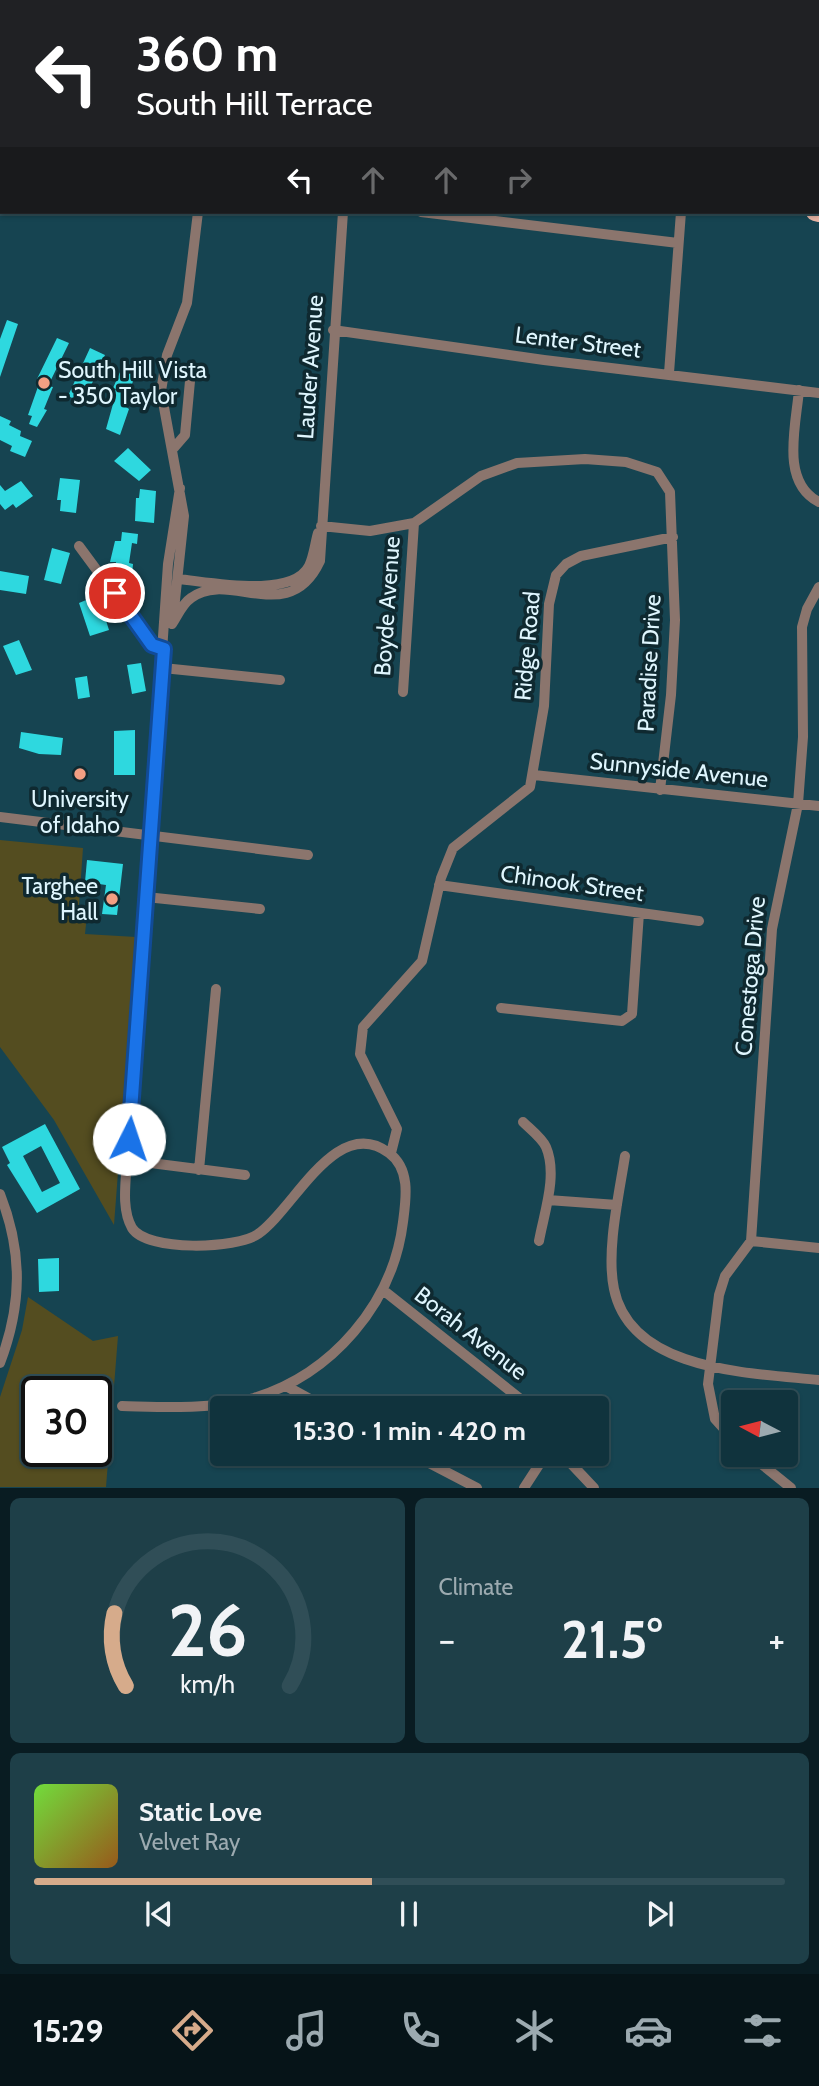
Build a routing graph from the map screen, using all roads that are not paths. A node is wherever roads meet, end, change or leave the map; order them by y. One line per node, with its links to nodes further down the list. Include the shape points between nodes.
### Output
1 (198, 214): 11 (street, via 187,303 167,355 160,391)
2 (343, 214): 6 (street, Lauder Avenue)
3 (438, 214): 5 (street)
4 (681, 214): 5 (street)
5 (678, 243): 7 (street)
6 (333, 330): 7 (street, Lenter Street); 15 (street, Lauder Avenue)
7 (669, 373): 9 (street, Lenter Street)
8 (190, 380): 11 (street, via 185,435)
9 (799, 390): 10 (street, Lenter Street); 13 (street, via 796,479)
10 (819, 393)
11 (172, 450): 12 (street)
12 (180, 488): 18 (street, via 184,516); 20 (street)
13 (819, 502)
14 (414, 523): 15 (street, via 370,531); 16 (street, via 465,486 500,468 585,458 626,462 657,472 670,492); 25 (street, Boyde Avenue)
15 (321, 526): 18 (street, Lauder Avenue, via 309,566 298,579 281,586); 21 (street, Lauder Avenue, via 320,561 295,590 270,594 202,591 184,604)
16 (673, 537): 26 (street, Ridge Road, via 581,556 556,575 549,604 544,706); 27 (street, Paradise Drive, via 675,621)
17 (79, 546): 22 (street, via 152,645)
18 (178, 579): 20 (street); 21 (street)
19 (819, 587): 28 (street, Conestoga Drive, via 802,628)
20 (166, 598): 22 (street)
21 (172, 624): 22 (street)
22 (164, 649): 23 (street)
23 (163, 668): 24 (street); 31 (street)
24 (280, 680)
25 (402, 692)
26 (534, 775): 27 (street, Sunnyside Avenue); 33 (street, Ridge Road, via 526,793 453,848)
27 (660, 790): 28 (street, Sunnyside Avenue)
28 (798, 804): 29 (street, Sunnyside Avenue); 50 (street, Conestoga Drive, via 772,929)
29 (819, 806)
30 (0, 817): 31 (street)
31 (150, 837): 32 (street); 34 (street)
32 (307, 855)
33 (439, 886): 36 (street, Chinook Street); 41 (street, Ridge Road, via 422,961 369,1017 360,1037 360,1054 397,1129)
34 (146, 897): 35 (street); 43 (street)
35 (260, 909)
36 (639, 913): 37 (street, Chinook Street); 39 (street, via 632,1014 622,1021)
37 (699, 921)
38 (216, 989): 44 (street)
39 (500, 1008)
40 (523, 1122): 47 (street, via 546,1146)
41 (391, 1153): 43 (street, via 365,1144 336,1152 271,1224 237,1244 159,1242 136,1233 126,1204); 52 (street, via 402,1169 406,1200 397,1250)
42 (625, 1156): 48 (street)
43 (128, 1160): 44 (street)
44 (200, 1170): 45 (street)
45 (245, 1175)
46 (0, 1194): 53 (street, via 11,1225 18,1275 14,1318)
47 (548, 1200): 48 (street); 49 (street)
48 (617, 1205): 54 (street, via 612,1279 627,1321 651,1345)
49 (539, 1241)
50 (751, 1241): 51 (street); 54 (street, via 726,1276 719,1295)
51 (819, 1248)
52 (383, 1290): 56 (street, via 335,1352); 58 (street, Borah Avenue)
53 (0, 1363)
54 (710, 1365): 55 (street); 60 (street, via 709,1401)
55 (819, 1380)
56 (286, 1386): 57 (street); 59 (street, via 208,1406)
57 (304, 1396)
58 (517, 1396)
59 (122, 1406)
60 (721, 1426)
61 (435, 1466): 65 (street)
62 (538, 1466): 66 (street)
63 (573, 1466): 67 (street)
64 (765, 1467): 68 (street)
65 (477, 1488)
66 (524, 1488)
67 (594, 1488)
68 (791, 1488)

